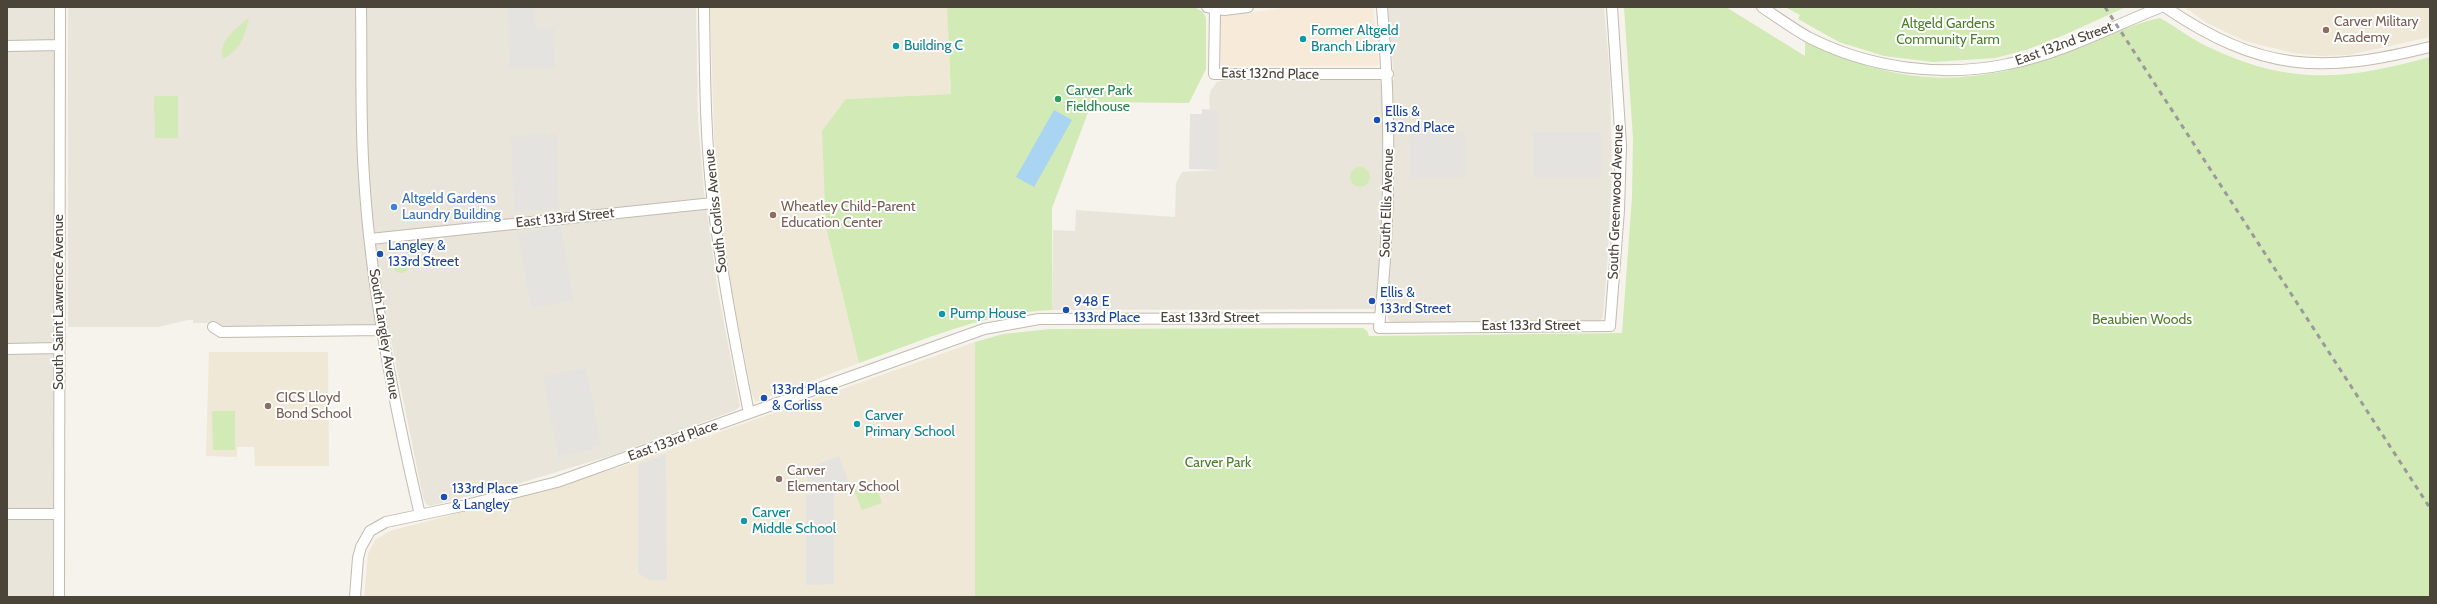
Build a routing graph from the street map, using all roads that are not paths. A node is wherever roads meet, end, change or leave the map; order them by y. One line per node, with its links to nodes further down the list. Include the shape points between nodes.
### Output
1 (60, 7): 11 (street, South Saint Lawrence Avenue)
2 (361, 7): 16 (street, South Langley Avenue, via 364,175)
3 (704, 7): 15 (street, South Corliss Avenue, via 706,110)
4 (1248, 7): 10 (street)
5 (1382, 7): 14 (street, South Ellis Avenue)
6 (1612, 7): 19 (street, South Greenwood Avenue, via 1620,151 1619,210)
7 (1762, 7): 8 (street, East 132nd Street, via 1808,37 1849,54 1907,68 1936,70 2008,64 2052,52)
8 (2161, 7)
9 (2165, 7): 13 (street, via 2213,36 2241,49 2270,58 2300,63 2329,65 2357,62)
10 (1211, 8): 14 (street, East 132nd Place, via 1214,74)
11 (60, 45): 12 (street); 22 (street, South Saint Lawrence Avenue)
12 (7, 46)
13 (2430, 47)
14 (1388, 74): 18 (street, South Ellis Avenue, via 1388,236)
15 (713, 203): 16 (street, East 133rd Street); 24 (street, South Corliss Avenue, via 730,319)
16 (370, 239): 21 (street, South Langley Avenue)
17 (1039, 319): 18 (street, East 133rd Street); 24 (street, East 133rd Place, via 984,329)
18 (1380, 323): 19 (street, East 133rd Street)
19 (1610, 326)
20 (213, 327): 21 (street, via 221,332)
21 (381, 330): 27 (street, South Langley Avenue, via 395,408)
22 (58, 348): 23 (street); 26 (street, South Saint Lawrence Avenue)
23 (7, 349)
24 (749, 413): 27 (street, East 133rd Place, via 557,482)
25 (7, 514): 26 (street)
26 (58, 514): 28 (street, South Saint Lawrence Avenue)
27 (420, 515): 29 (street, East 133rd Place, via 386,522 370,531 358,558)
28 (59, 597)
29 (355, 597)

